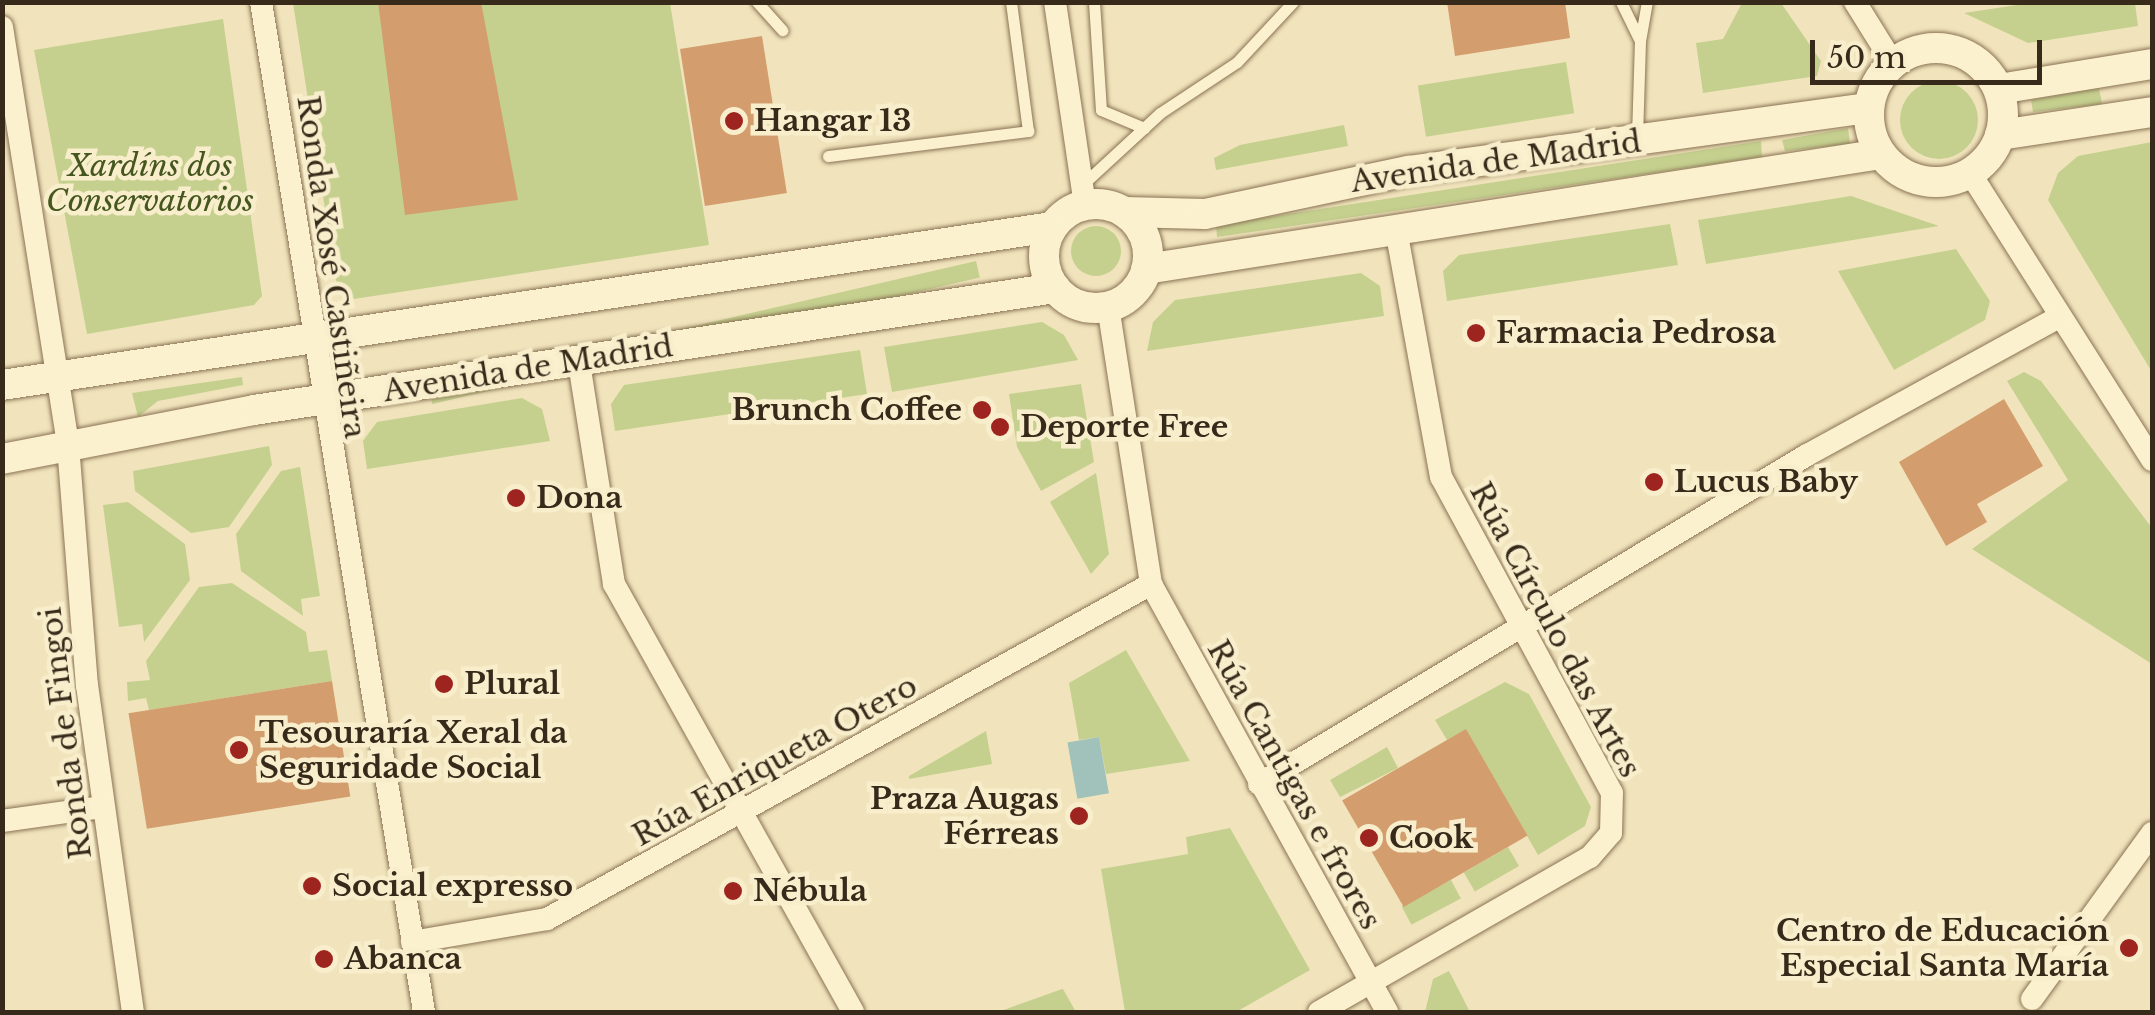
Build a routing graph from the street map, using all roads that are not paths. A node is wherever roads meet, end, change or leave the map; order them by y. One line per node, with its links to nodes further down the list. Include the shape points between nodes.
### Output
1 (261, 2): 32 (street, Ronda Xosé Castiñeira)
2 (756, 2): 11 (lane)
3 (1011, 2): 22 (lane, via 1028,131)
4 (1056, 2): 24 (street)
5 (1094, 2): 18 (lane, via 1101,110)
6 (1293, 2): 18 (lane, via 1237,62)
7 (1621, 2): 12 (lane)
8 (1647, 2): 12 (lane)
9 (1855, 2): 13 (street)
10 (2, 27): 34 (street, Ronda de Fingoi)
11 (782, 30)
12 (1640, 40): 20 (lane)
13 (1893, 63): 15 (street, via 1939,48 1962,52); 16 (street)
14 (2152, 64): 15 (street)
15 (1999, 89): 19 (street)
16 (1869, 108): 20 (street, Avenida de Madrid); 21 (street)
17 (2152, 112): 19 (street)
18 (1144, 128): 24 (lane)
19 (2000, 134): 23 (street)
20 (1638, 140): 25 (street, Avenida de Madrid, via 1408,171 1205,214)
21 (1881, 154): 23 (street, via 1902,173 1931,182); 27 (street, Avenida de Madrid)
22 (828, 156)
23 (1970, 173): 31 (street)
24 (1084, 195): 25 (street); 26 (street)
25 (1124, 212): 28 (street, via 1144,237)
26 (1052, 228): 29 (street, via 1044,258); 32 (street, Avenida de Madrid)
27 (1398, 235): 28 (street, Avenida de Madrid); 41 (street, Rúa Círculo das Artes, via 1441,476)
28 (1146, 269): 30 (street, via 1132,293)
29 (1055, 288): 30 (street, via 1079,305); 33 (street, Avenida de Madrid)
30 (1108, 306): 40 (street, Rúa Cantigas e frores)
31 (2057, 318): 39 (street); 41 (street, via 1807,455)
32 (312, 335): 34 (street, Avenida de Madrid); 36 (street, Ronda Xosé Castiñeira)
33 (580, 363): 36 (street, Avenida de Madrid); 44 (street, via 614,584)
34 (58, 376): 35 (street, Avenida de Madrid); 37 (street, Ronda de Fingoi)
35 (2, 385)
36 (320, 402): 37 (street, Avenida de Madrid); 47 (street, Ronda Xosé Castiñeira)
37 (68, 445): 38 (street, Avenida de Madrid); 43 (street, Ronda de Fingoi)
38 (2, 459)
39 (2152, 460)
40 (1151, 584): 42 (street, Rúa Cantigas e frores); 44 (street, Rúa Enriqueta Otero)
41 (1520, 633): 42 (street); 48 (street, Rúa Círculo das Artes, via 1612,794 1611,833 1590,857)
42 (1259, 784): 48 (street, Rúa Cantigas e frores)
43 (103, 807): 45 (street); 50 (street, Ronda de Fingoi)
44 (739, 817): 47 (street, Rúa Enriqueta Otero, via 547,919); 52 (street)
45 (2, 821)
46 (2152, 833): 49 (street)
47 (412, 942): 51 (street, Ronda Xosé Castiñeira)
48 (1370, 982): 53 (street, Rúa Círculo das Artes); 54 (street, Rúa Cantigas e frores)
49 (2027, 1006)
50 (133, 1012)
51 (424, 1012)
52 (853, 1012)
53 (1319, 1012)
54 (1387, 1012)

